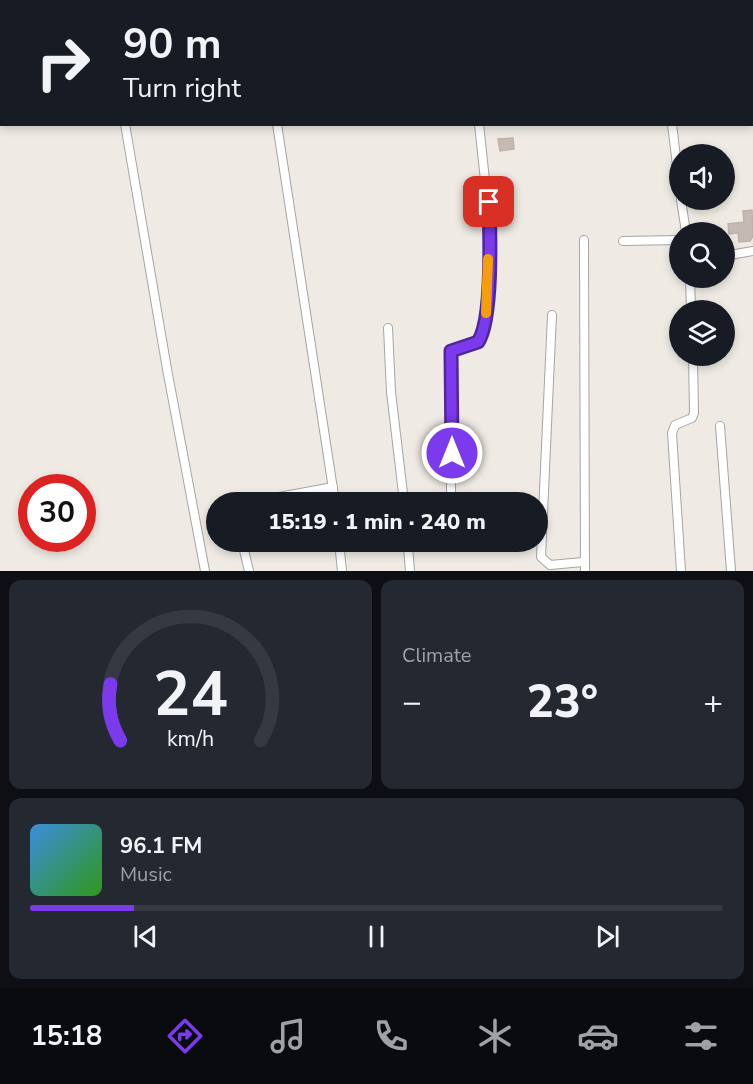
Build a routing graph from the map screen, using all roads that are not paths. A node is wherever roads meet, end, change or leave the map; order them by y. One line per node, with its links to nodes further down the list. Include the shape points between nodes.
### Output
1 (125, 126): 24 (street)
2 (277, 126): 15 (street)
3 (479, 126): 19 (street, via 489,202 487,303 480,341 451,351)
4 (672, 126): 5 (street)
5 (674, 144)
6 (584, 240): 23 (street)
7 (669, 240): 8 (street)
8 (623, 241)
9 (753, 251): 10 (street)
10 (735, 254)
11 (552, 315): 23 (street, via 541,557 550,565)
12 (388, 328): 18 (street)
13 (693, 366): 29 (street, via 694,416 675,425 672,433)
14 (720, 426): 30 (street)
15 (333, 488): 16 (street); 17 (street)
16 (310, 492)
17 (334, 492)
18 (403, 492)
19 (451, 492)
20 (244, 552): 25 (street)
21 (340, 552): 26 (street)
22 (408, 552): 27 (street)
23 (583, 562): 28 (street)
24 (205, 571)
25 (249, 571)
26 (342, 571)
27 (410, 571)
28 (585, 571)
29 (681, 571)
30 (730, 571)

